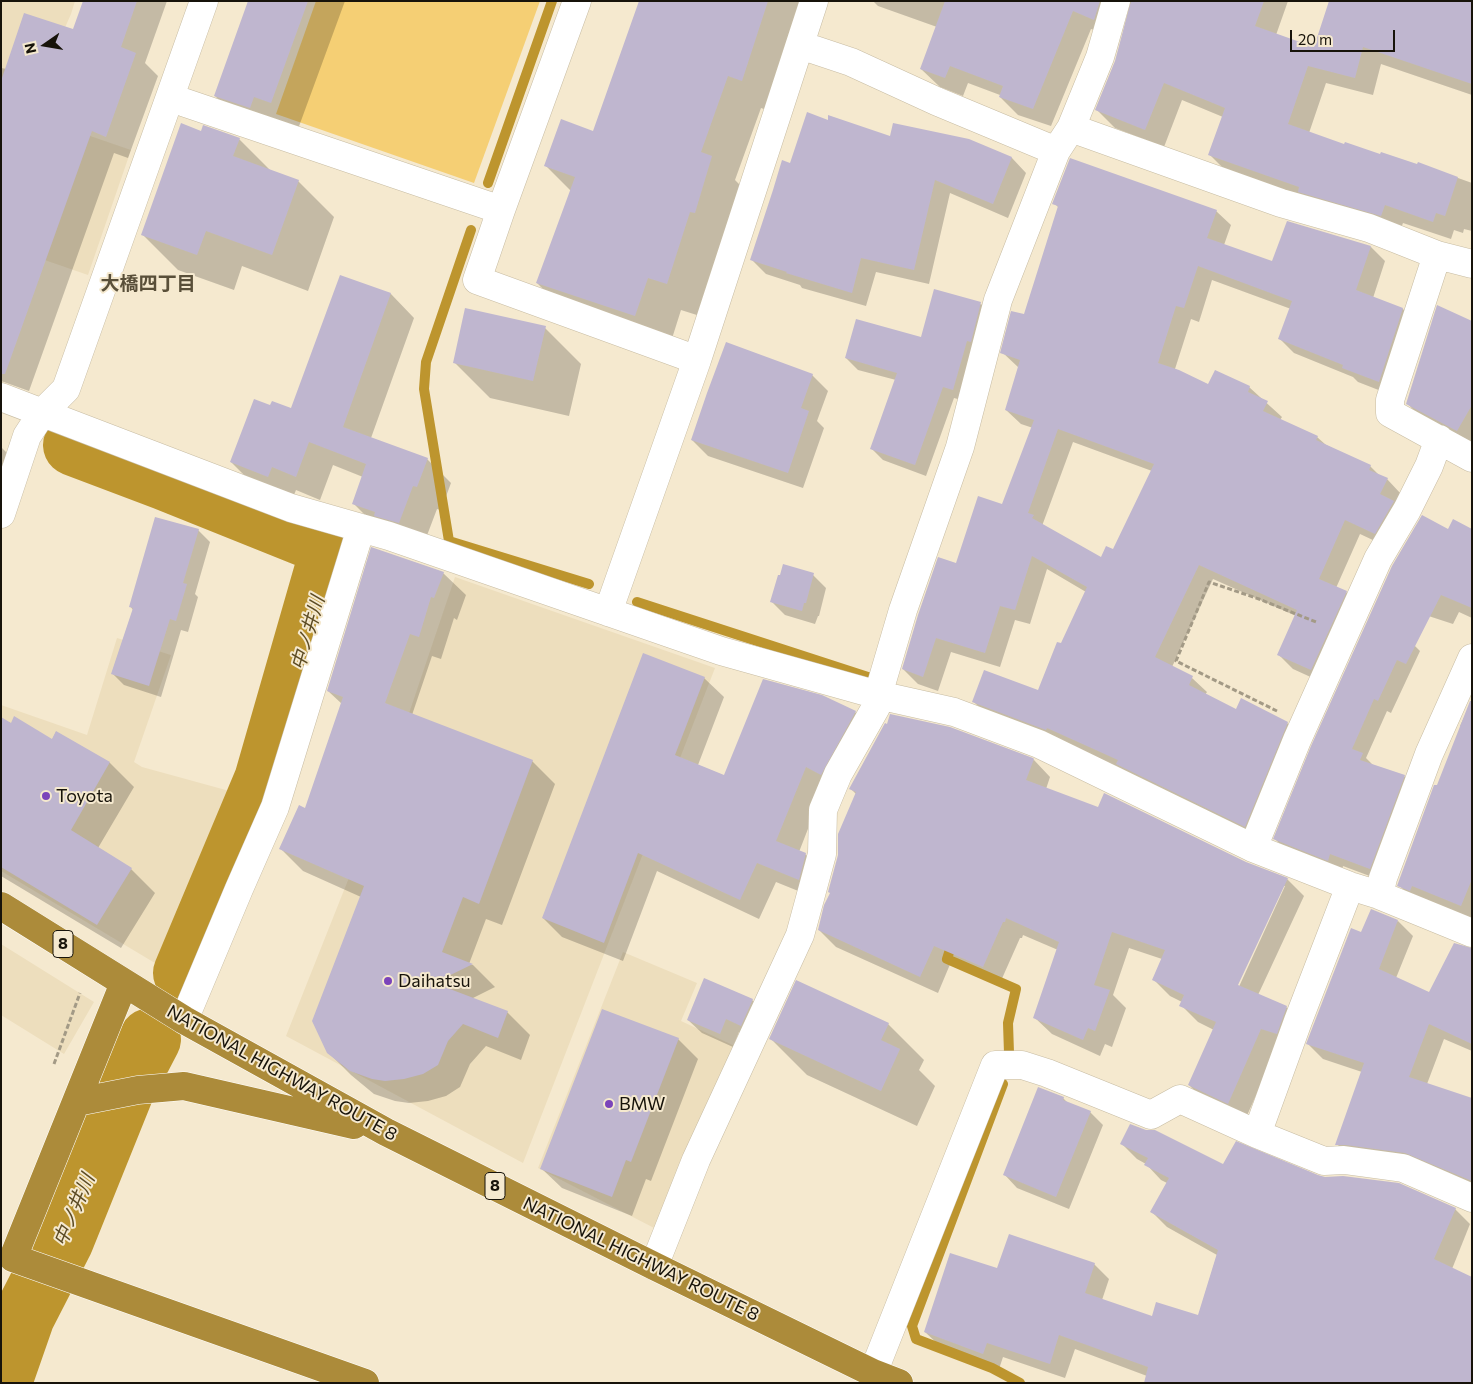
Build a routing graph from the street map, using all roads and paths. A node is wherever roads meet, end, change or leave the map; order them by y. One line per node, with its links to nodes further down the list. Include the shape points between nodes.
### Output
1 (204, 1): 6 (street)
2 (577, 1): 9 (street)
3 (814, 1): 5 (street)
4 (1116, 1): 7 (street, via 1100,57)
5 (800, 45): 8 (street, via 852,62); 12 (street)
6 (171, 98): 9 (street); 14 (street, via 66,389)
7 (1071, 128): 8 (street); 10 (street, via 1281,203 1369,228)
8 (1056, 151): 22 (street, via 998,300 960,447 903,610)
9 (501, 210): 12 (street, via 477,280)
10 (1437, 255): 11 (street); 15 (street, via 1390,400 1390,413)
11 (1472, 264)
12 (697, 360): 19 (street)
13 (1, 397): 14 (street)
14 (42, 413): 17 (street, via 27,436); 18 (street, via 291,508)
15 (1439, 439): 16 (street); 20 (street, via 1429,466 1378,558)
16 (1472, 458)
17 (1, 514)
18 (361, 528): 19 (street); 30 (street, via 275,807)
19 (608, 612): 22 (street, via 721,651)
20 (1344, 633): 23 (street); 23 (path, via 1209,582 1176,661)
21 (1472, 658): 26 (street, via 1428,754 1382,878)
22 (878, 695): 24 (street, via 954,712 1039,744); 36 (street, via 876,708 838,774 823,810 822,854 800,935 696,1160)
23 (1304, 724): 24 (street)
24 (1253, 848): 25 (street)
25 (1350, 886): 26 (street); 33 (street)
26 (1379, 895): 28 (street)
27 (1, 906): 29 (highway, NATIONAL HIGHWAY ROUTE 8 / 8)
28 (1472, 934)
29 (124, 983): 30 (highway, NATIONAL HIGHWAY ROUTE 8 / 8); 31 (highway)
30 (184, 1020): 32 (highway, NATIONAL HIGHWAY ROUTE 8 / 8)
31 (76, 1102): 32 (highway, 8, via 138,1090 184,1086); 35 (highway)
32 (386, 1132): 36 (highway, NATIONAL HIGHWAY ROUTE 8 / 8)
33 (1257, 1134): 34 (street, via 1324,1161 1344,1160 1404,1168); 37 (street, via 1180,1099 1151,1115 1022,1065 995,1065)
34 (1472, 1198)
35 (7, 1256): 38 (highway)
36 (654, 1266): 37 (highway, NATIONAL HIGHWAY ROUTE 8 / 8)
37 (873, 1373): 39 (highway, NATIONAL HIGHWAY ROUTE 8 / 8)
38 (365, 1383)
39 (899, 1383)

